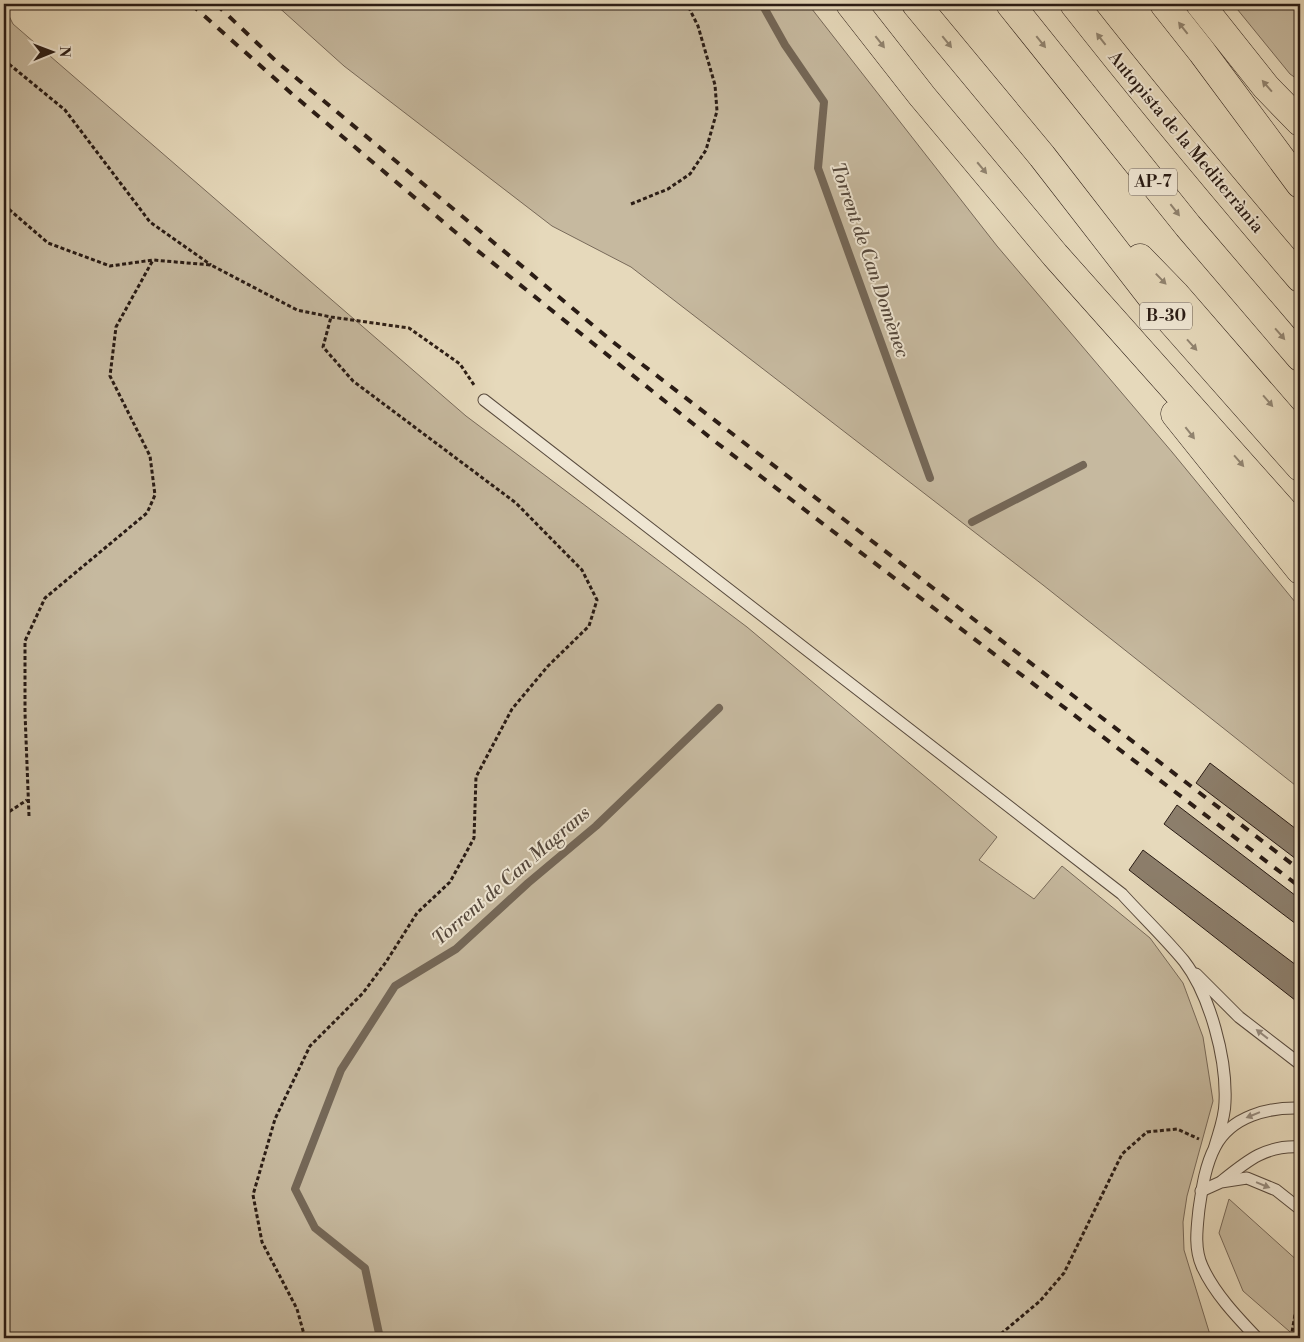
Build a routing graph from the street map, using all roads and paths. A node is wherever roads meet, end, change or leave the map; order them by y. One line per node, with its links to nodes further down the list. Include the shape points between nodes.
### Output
1 (687, 4): 14 (path, via 698,26 715,85 717,111 706,150 690,174 668,189)
2 (850, 4): 16 (highway, one-way to 16)
3 (916, 4): 11 (highway, B-30, one-way to 11)
4 (1010, 4): 21 (highway, AP-7, one-way to 21, via 1188,226)
5 (1074, 4): 19 (highway, Autopista de la Mediterrània / AP-7, one-way to 5, via 1233,201)
6 (1164, 4): 8 (highway, one-way to 6)
7 (1200, 4): 10 (highway, one-way to 7, via 1266,87)
8 (1202, 52): 12 (highway); 13 (highway)
9 (4, 60): 18 (path, via 65,110 150,222)
10 (1300, 122)
11 (1042, 156): 23 (highway, one-way to 23, via 1175,294); 24 (highway, B-30, one-way to 24, via 1163,312)
12 (1300, 162)
13 (1300, 184)
14 (631, 204)
15 (4, 205): 17 (path, via 48,243 110,266)
16 (1055, 255): 25 (highway, one-way to 25); 26 (highway, one-way to 26, via 1201,447)
17 (153, 260): 18 (path); 27 (path, via 116,327 110,376 150,456 155,495 148,513 44,598 25,641)
18 (211, 265): 20 (path, via 297,310)
19 (1300, 278)
20 (331, 317): 22 (path, via 409,328 460,364); 39 (path, via 323,347 353,382 516,503 582,570 597,600 589,626 548,666 512,709 476,778 474,838 450,882 416,913 363,993 310,1046 275,1119 252,1195 262,1242 297,1310)
21 (1300, 357)
22 (484, 400): 30 (lane, via 1122,894)
23 (1300, 438)
24 (1300, 467)
25 (1300, 530)
26 (1300, 570)
27 (27, 800): 28 (path); 29 (path)
28 (4, 815)
29 (29, 816)
30 (1184, 962): 31 (lane, one-way to 30, via 1239,1017); 33 (lane, via 1211,1015 1225,1081 1225,1103)
31 (1300, 1064)
32 (1300, 1108): 33 (lane, one-way to 33, via 1260,1112 1243,1119)
33 (1215, 1146): 36 (lane); 40 (path, via 1177,1129 1147,1132 1122,1154 1064,1273 1040,1301)
34 (1300, 1147): 35 (lane, via 1285,1146 1264,1151 1247,1160)
35 (1221, 1182): 36 (lane); 37 (lane, one-way to 37, via 1247,1178 1276,1190)
36 (1201, 1191): 41 (lane, via 1196,1239 1201,1265 1214,1287)
37 (1300, 1209)
38 (1300, 1296): 42 (path)
39 (305, 1338)
40 (996, 1338)
41 (1257, 1338)
42 (1291, 1338)

